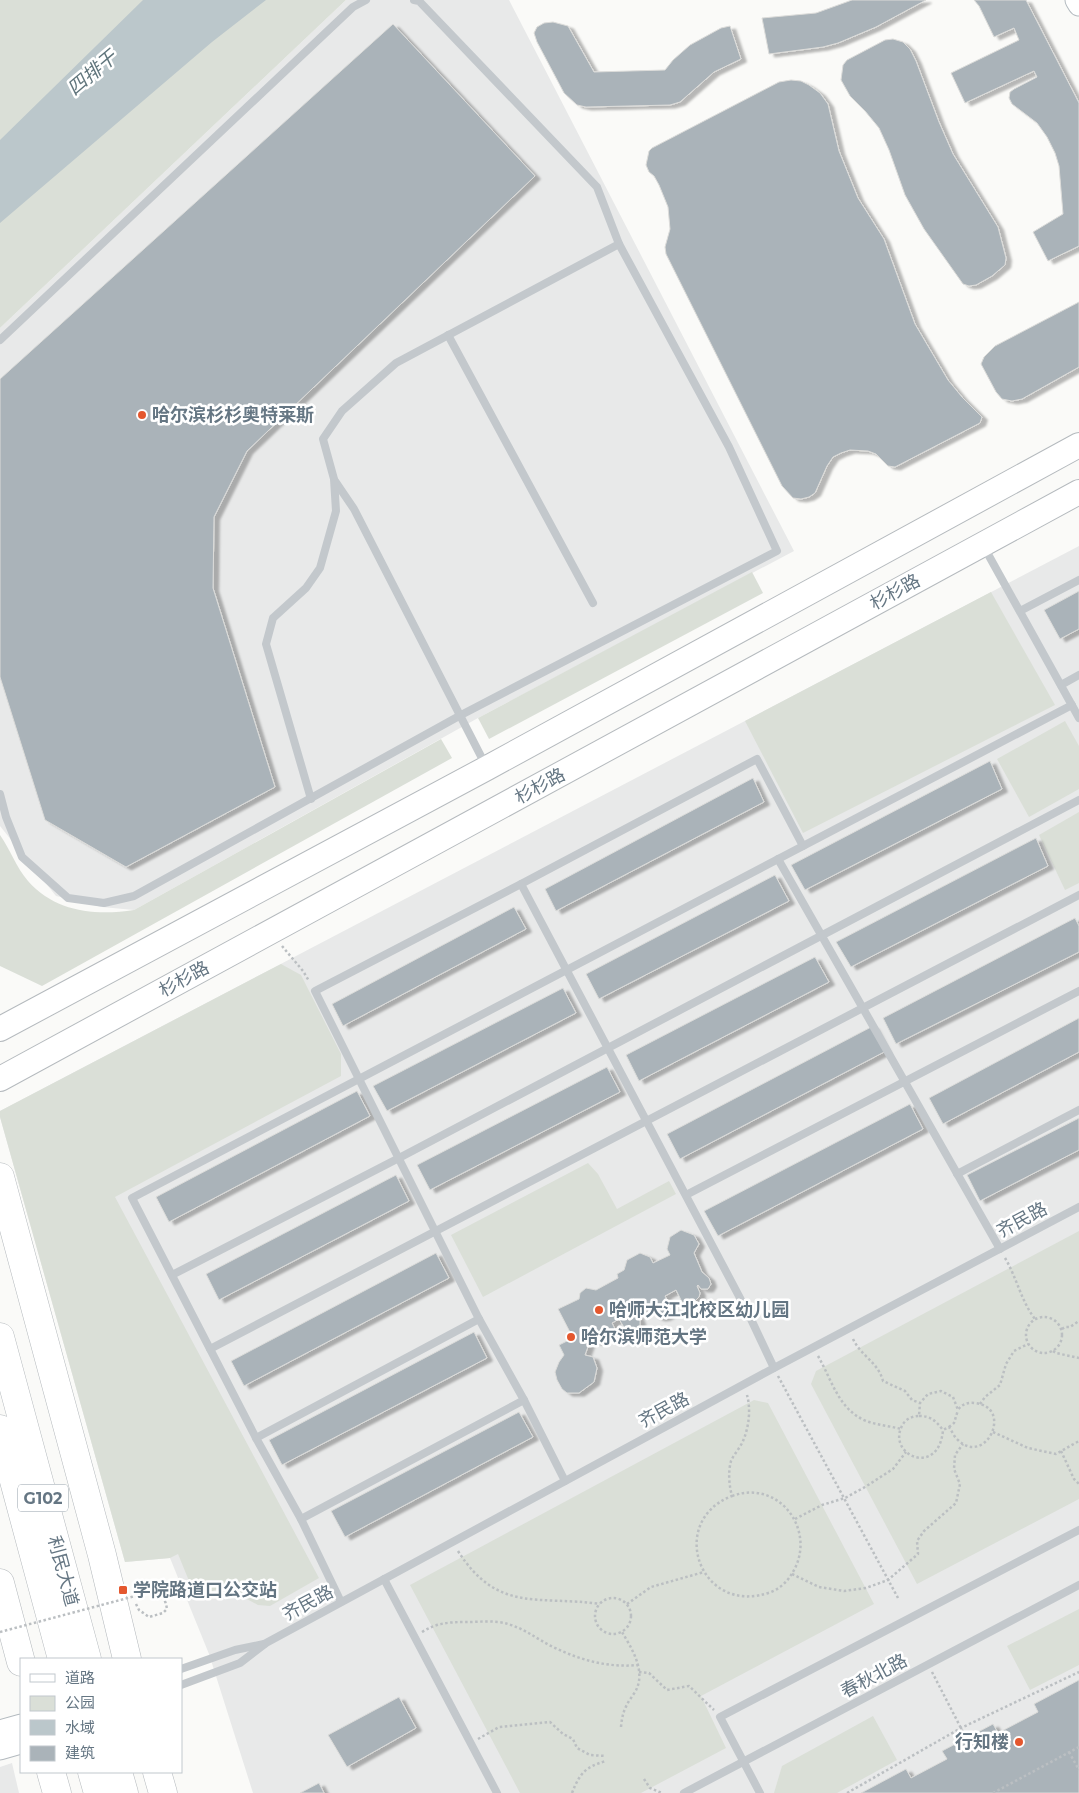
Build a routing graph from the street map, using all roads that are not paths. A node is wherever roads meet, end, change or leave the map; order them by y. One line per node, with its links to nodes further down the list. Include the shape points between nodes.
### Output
1 (366, 0): 7 (lane, via 353,8)
2 (414, 0): 5 (lane, via 419,1 597,187)
3 (1076, 0): 4 (main road)
4 (1079, 5)
5 (619, 244): 6 (lane); 18 (lane, via 728,447 777,551)
6 (448, 335): 9 (lane, via 396,363 342,411 323,439); 13 (lane)
7 (0, 340)
8 (1079, 445): 20 (main road)
9 (334, 479): 18 (lane, via 354,509); 22 (lane, via 336,511 320,568 306,588 274,618 266,644)
10 (1079, 492): 11 (main road, 杉杉路)
11 (983, 544): 14 (lane); 35 (main road, 杉杉路)
12 (1079, 580): 14 (lane)
13 (593, 603)
14 (1020, 610): 16 (lane)
15 (1079, 675): 16 (lane)
16 (1061, 685): 17 (lane)
17 (1072, 705): 19 (lane); 25 (lane)
18 (461, 716): 20 (lane); 22 (lane)
19 (1079, 718)
20 (487, 768): 33 (main road)
21 (1, 799): 24 (lane)
22 (311, 799): 24 (lane, via 134,896 104,903 68,898 22,857)
23 (1079, 800): 29 (lane)
24 (3, 818)
25 (802, 846): 26 (lane); 27 (lane, via 757,759)
26 (778, 859): 29 (lane); 30 (lane)
27 (521, 884): 30 (lane); 36 (lane, via 315,992)
28 (1078, 899): 32 (lane)
29 (822, 936): 32 (lane); 34 (lane)
30 (566, 970): 34 (lane); 36 (lane)
31 (1079, 991): 37 (lane)
32 (863, 1008): 37 (lane); 39 (lane)
33 (0, 1029)
34 (608, 1048): 39 (lane); 40 (lane)
35 (0, 1079)
36 (359, 1079): 40 (lane); 47 (lane, via 132,1198)
37 (904, 1082): 41 (lane); 43 (lane)
38 (1079, 1110): 41 (lane)
39 (646, 1121): 43 (lane); 45 (lane)
40 (399, 1158): 45 (lane); 47 (lane)
41 (957, 1174): 46 (lane)
42 (0, 1177): 66 (highway)
43 (686, 1195): 51 (lane)
44 (1079, 1207): 46 (lane, 齐民路)
45 (436, 1232): 48 (lane); 50 (lane)
46 (1000, 1249): 51 (lane, 齐民路)
47 (172, 1276): 50 (lane)
48 (479, 1319): 52 (lane); 54 (lane)
49 (0, 1337): 65 (highway, 利民大道 / G102)
50 (210, 1349): 54 (lane)
51 (774, 1368): 55 (lane, 齐民路)
52 (524, 1400): 55 (lane); 56 (lane)
53 (0, 1429): 64 (highway, 利民大道 / G102)
54 (256, 1438): 56 (lane)
55 (566, 1481): 58 (lane, 齐民路)
56 (301, 1519): 61 (lane)
57 (1079, 1530): 73 (lane, via 720,1716)
58 (384, 1579): 61 (lane, 齐民路); 82 (lane)
59 (0, 1583): 63 (highway)
60 (1079, 1585): 73 (lane, 春秋北路)
61 (342, 1602): 62 (lane, 齐民路)
62 (266, 1643): 67 (lane); 68 (lane, via 240,1663)
63 (20, 1658)
64 (62, 1658)
65 (87, 1658)
66 (127, 1658)
67 (182, 1669)
68 (182, 1685)
69 (20, 1725): 70 (main road)
70 (0, 1731)
71 (20, 1743): 72 (main road)
72 (0, 1749)
73 (743, 1762): 83 (lane, 春秋北路); 84 (lane)
74 (52, 1773): 78 (highway)
75 (92, 1773): 79 (highway)
76 (118, 1773): 80 (highway)
77 (157, 1773): 81 (highway)
78 (57, 1793)
79 (98, 1793)
80 (124, 1793)
81 (163, 1793)
82 (497, 1793)
83 (684, 1793)
84 (760, 1793)

